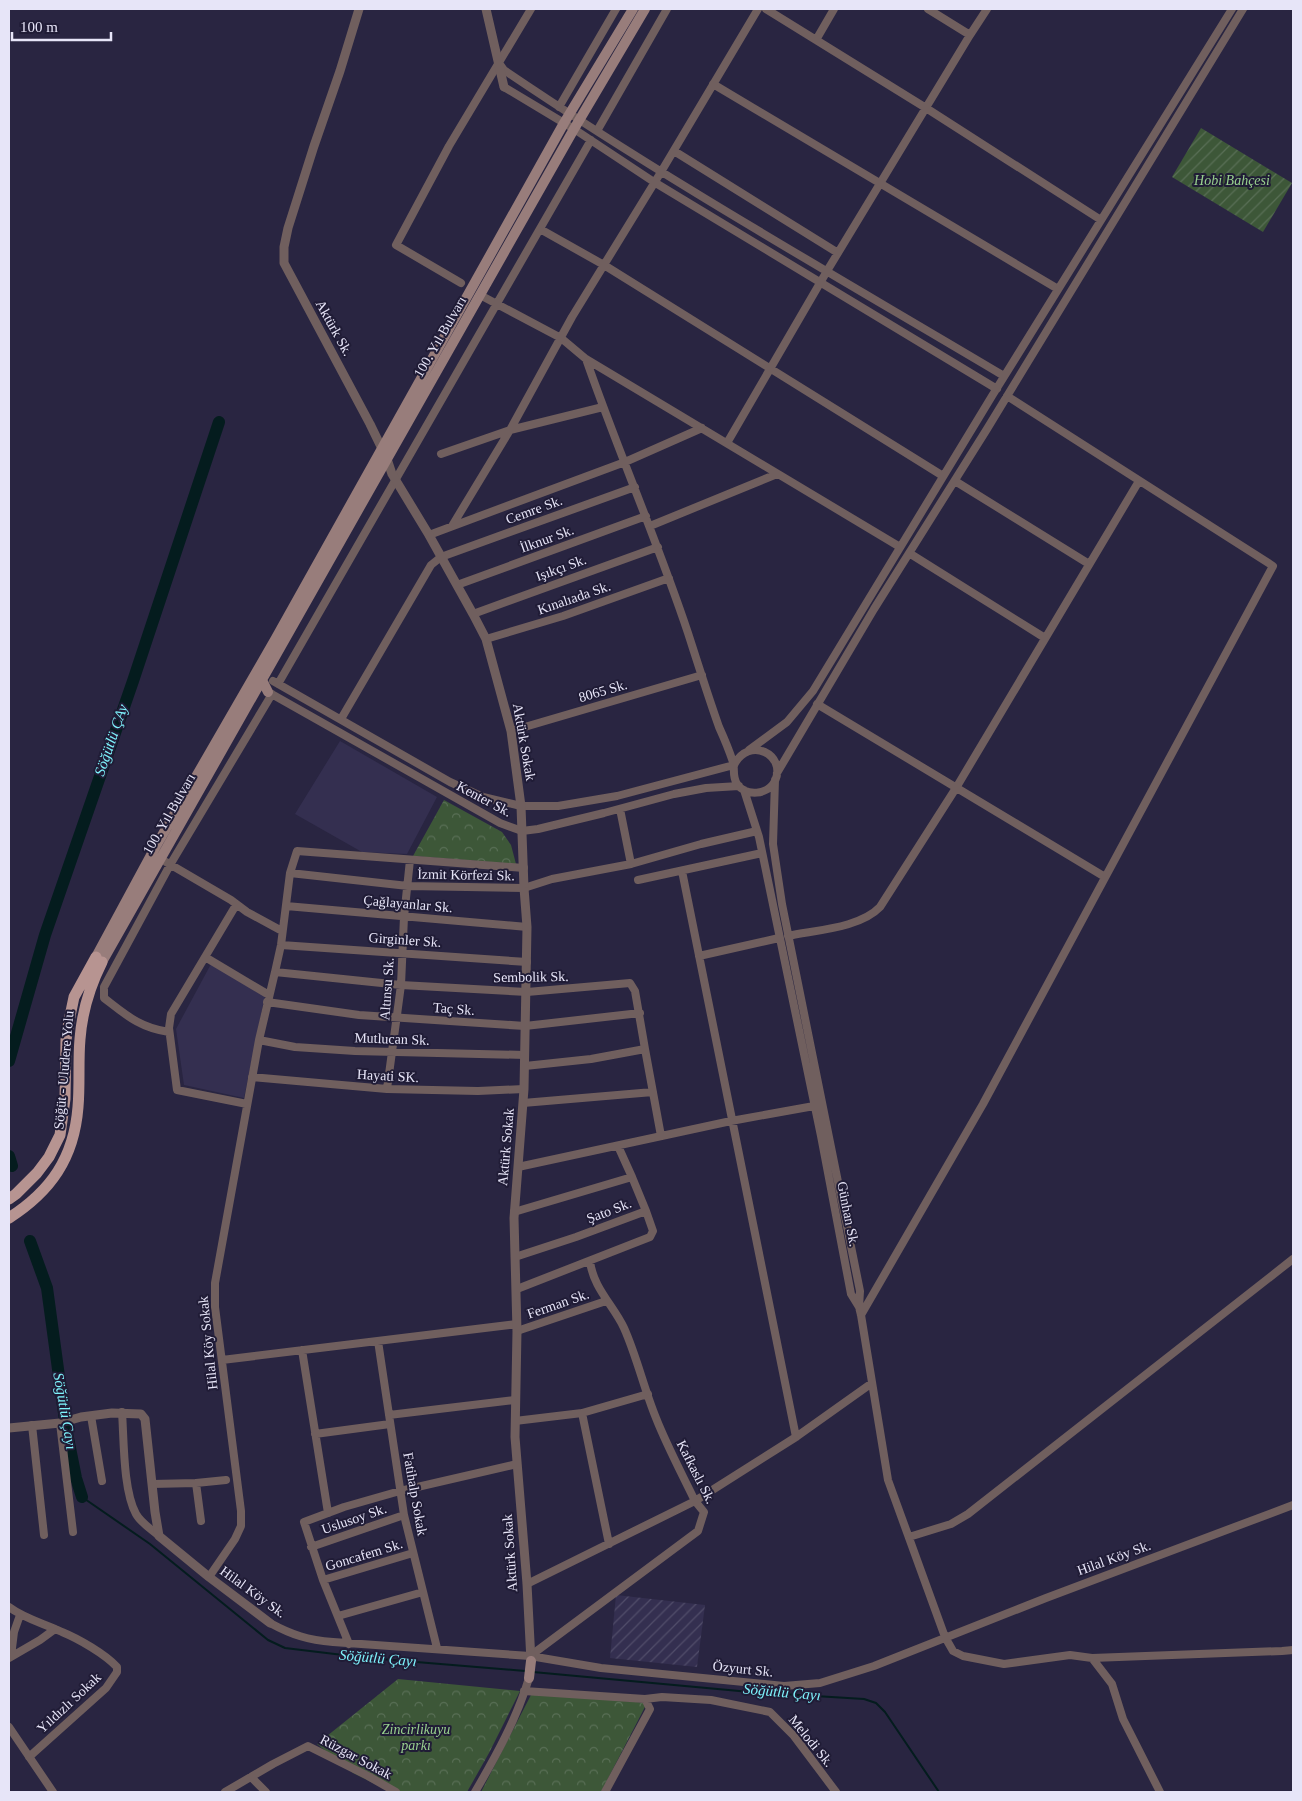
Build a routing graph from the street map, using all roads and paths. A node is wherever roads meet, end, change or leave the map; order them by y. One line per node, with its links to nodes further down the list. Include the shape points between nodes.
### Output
1 (359, 9): 51 (street, Aktürk Sk., via 288,228 284,263)
2 (486, 9): 17 (street)
3 (531, 9): 17 (street)
4 (616, 9): 20 (street)
5 (633, 9): 22 (main road, 100. Yıl Bulvarı)
6 (644, 9): 23 (main road, 100. Yıl Bulvarı)
7 (667, 9): 25 (street)
8 (758, 9): 18 (street)
9 (766, 9): 16 (street)
10 (834, 9): 16 (street)
11 (928, 9): 15 (street)
12 (986, 9): 15 (street)
13 (1232, 9): 31 (street)
14 (1243, 9): 46 (street)
15 (970, 35): 21 (street)
16 (816, 40): 21 (street)
17 (499, 63): 19 (street); 20 (street, via 504,70); 37 (street, via 449,146 396,245)
18 (713, 84): 27 (street); 30 (street)
19 (504, 87): 22 (street)
20 (559, 107): 22 (street)
21 (926, 108): 30 (street); 31 (street)
22 (566, 118): 23 (street); 24 (street); 51 (main road, 100. Yıl Bulvarı)
23 (580, 120): 24 (main road, 100. Yıl Bulvarı); 25 (street)
24 (574, 129): 26 (street); 39 (main road, 100. Yıl Bulvarı)
25 (597, 131): 28 (street)
26 (591, 140): 29 (street); 32 (street)
27 (674, 151): 28 (street); 33 (street)
28 (661, 172): 29 (street); 35 (street)
29 (654, 182): 34 (street); 36 (street)
30 (879, 184): 33 (street); 38 (street)
31 (1101, 220): 38 (street)
32 (540, 229): 34 (street); 40 (street)
33 (838, 253): 35 (street)
34 (604, 265): 41 (street); 43 (street)
35 (827, 271): 36 (street); 44 (street)
36 (821, 282): 43 (street); 45 (street)
37 (461, 283)
38 (1058, 289): 44 (street)
39 (480, 295): 40 (street); 53 (main road, 100. Yıl Bulvarı)
40 (497, 304): 41 (street); 57 (street)
41 (560, 338): 42 (street); 49 (street)
42 (586, 359): 47 (street); 48 (street)
43 (770, 369): 50 (street); 56 (street)
44 (1004, 376): 45 (street)
45 (997, 389): 56 (street)
46 (1007, 396): 58 (street); 59 (street)
47 (603, 407): 49 (street); 54 (street)
48 (702, 428): 50 (street); 54 (street)
49 (510, 430): 52 (street); 62 (street)
50 (727, 444): 55 (street)
51 (382, 448): 53 (street, Aktürk Sk.); 76 (main road, 100. Yıl Bulvarı)
52 (441, 454)
53 (388, 459): 57 (street, Aktürk Sk.); 76 (main road, 100. Yıl Bulvarı)
54 (625, 462): 60 (street); 62 (street)
55 (777, 474): 63 (street); 66 (street)
56 (943, 476): 66 (street)
57 (396, 480): 64 (street, Aktürk Sk.); 77 (street)
58 (955, 481): 67 (street); 69 (street)
59 (1139, 481): 69 (street); 99 (street, via 1273,566)
60 (635, 487): 61 (street); 68 (street, Cemre Sk.)
61 (646, 516): 63 (street); 71 (street, İlknur Sk.)
62 (452, 526): 64 (street)
63 (650, 526): 65 (street)
64 (429, 535): 68 (street, Aktürk Sk.)
65 (658, 547): 70 (street); 72 (street, Işıkçı Sk.)
66 (900, 547): 82 (street, via 813,691 787,722)
67 (909, 553): 73 (street); 79 (street)
68 (441, 557): 71 (street, Aktürk Sk.); 80 (street, via 431,565)
69 (1090, 564): 73 (street)
70 (669, 578): 74 (street, Kınalıada Sk., via 563,616); 75 (street)
71 (457, 585): 72 (street, Aktürk Sk.)
72 (474, 614): 74 (street, Aktürk Sk.)
73 (1045, 638): 86 (street)
74 (486, 639): 81 (street, Aktürk Sokak)
75 (702, 675): 81 (street, 8065 Sk.); 83 (street)
76 (258, 678): 77 (main road); 78 (main road); 92 (main road, 100. Yıl Bulvarı); 114 (main road, 100. Yıl Bulvarı, via 156,846)
77 (275, 683): 80 (street, Kenter Sk.)
78 (270, 693): 89 (street, Kenter Sk., via 500,823); 95 (street)
79 (817, 704): 84 (street); 86 (street)
80 (342, 720): 87 (street, Kenter Sk., via 450,782 484,798)
81 (512, 731): 87 (street, Aktürk Sokak)
82 (749, 750): 83 (street); 84 (street, via 763,750 769,754 774,760)
83 (734, 764): 85 (street, via 733,772); 87 (street, Kenter Sk., via 617,796 558,806)
84 (776, 777): 85 (street, via 771,786 759,793); 108 (street, via 773,844)
85 (742, 788): 88 (street, Kenter Sk., via 706,788); 90 (street, Günhan Sk.)
86 (956, 788): 99 (street); 108 (street, via 876,912 850,923)
87 (521, 806): 89 (street, Aktürk Sokak)
88 (620, 809): 89 (street, Kenter Sk.); 94 (street)
89 (522, 831): 96 (street, Aktürk Sokak)
90 (757, 831): 91 (street, Günhan Sk.); 94 (street, İzmit Körfezi Sk.)
91 (762, 853): 97 (street); 109 (street, Günhan Sk.)
92 (160, 858): 95 (street); 114 (main road, 100. Yıl Bulvarı)
93 (410, 860): 96 (street); 98 (street, via 297,851); 101 (street, Altınsu Sk.)
94 (631, 864): 102 (street, İzmit Körfezi Sk., via 552,879)
95 (170, 865): 103 (street); 123 (street, via 104,987 104,998 129,1018 153,1030)
96 (524, 868): 102 (street, Aktürk Sokak)
97 (682, 871): 100 (street); 112 (street)
98 (290, 873): 101 (street, İzmit Körfezi Sk.); 104 (street)
99 (1105, 876): 150 (street, via 983,1104)
100 (638, 880)
101 (408, 886): 102 (street, İzmit Körfezi Sk.); 105 (street, Altınsu Sk.)
102 (524, 888): 106 (street, Aktürk Sokak)
103 (236, 905): 107 (street); 113 (street)
104 (286, 906): 105 (street, Çağlayanlar Sk.); 107 (street)
105 (404, 917): 106 (street, Çağlayanlar Sk.); 111 (street, Altınsu Sk.)
106 (527, 927): 115 (street, Aktürk Sokak)
107 (282, 931): 110 (street)
108 (788, 936): 150 (street, via 860,1291)
109 (779, 938): 112 (street); 135 (street, Günhan Sk.)
110 (281, 945): 111 (street, Girginler Sk.); 116 (street)
111 (402, 952): 115 (street, Girginler Sk.); 117 (street, Altınsu Sk.)
112 (699, 956): 136 (street)
113 (205, 957): 119 (street); 123 (street, via 171,1014)
114 (99, 959): 141 (main road, Söğüt - Uludere Yolu, via 74,997 66,1040 65,1106 60,1135 37,1173); 144 (main road, Söğüt - Uludere Yolu, via 82,1020 78,1106 73,1138 65,1160 47,1188)
115 (527, 962): 118 (street, Aktürk Sokak)
116 (275, 972): 117 (street, Sembolik Sk.); 119 (street)
117 (401, 984): 118 (street, Sembolik Sk.); 121 (street, Altınsu Sk.)
118 (527, 992): 120 (street, Sembolik Sk., via 630,983); 122 (street, Aktürk Sokak)
119 (268, 999): 121 (street, Taç Sk., via 359,1015); 124 (street, Hilal Köy Sokak)
120 (640, 1013): 122 (street, Taç Sk.); 125 (street, Sembolik Sk.)
121 (398, 1017): 122 (street, Taç Sk.); 126 (street, Altınsu Sk.)
122 (525, 1026): 127 (street, Aktürk Sokak)
123 (169, 1032): 133 (street, via 176,1090)
124 (259, 1040): 126 (street, Mutlucan Sk., via 295,1047); 129 (street, Hilal Köy Sokak)
125 (645, 1049): 128 (street); 132 (street, Sembolik Sk.)
126 (393, 1052): 127 (street, Mutlucan Sk.); 130 (street, Altınsu Sk.)
127 (525, 1055): 128 (street, Aktürk Sokak)
128 (525, 1066): 131 (street, Aktürk Sokak)
129 (252, 1077): 130 (street, Hayati SK.); 133 (street, Hilal Köy Sokak)
130 (387, 1089): 131 (street, Hayati SK.)
131 (524, 1089): 134 (street, Aktürk Sokak)
132 (653, 1092): 134 (street); 137 (street, Sembolik Sk.)
133 (247, 1104): 154 (street, Hilal Köy Sokak, via 214,1283)
134 (523, 1104): 139 (street, Aktürk Sokak)
135 (814, 1106): 136 (street); 150 (street, Günhan Sk., via 851,1294)
136 (731, 1121): 137 (street); 167 (street)
137 (661, 1136): 138 (street)
138 (618, 1146): 139 (street); 140 (street)
139 (518, 1168): 143 (street, Aktürk Sokak)
140 (632, 1177): 142 (street, Şato Sk.); 143 (street, Şato Sk.)
141 (9, 1199)
142 (646, 1211): 145 (street, Şato Sk.); 147 (street, via 653,1231 650,1238)
143 (514, 1212): 145 (street, Aktürk Sokak)
144 (9, 1218)
145 (515, 1257): 148 (street, Aktürk Sokak)
146 (1293, 1259): 182 (street, via 968,1514 951,1524)
147 (590, 1261): 148 (street); 149 (street, Kafkaslı Sk., via 594,1278)
148 (517, 1289): 151 (street, Aktürk Sokak)
149 (606, 1301): 151 (street, Ferman Sk.); 156 (street, Kafkaslı Sk., via 622,1322)
150 (860, 1311): 155 (street, Günhan Sk.)
151 (517, 1328): 152 (street, Ferman Sk.); 157 (street, Aktürk Sokak)
152 (378, 1341): 153 (street, Ferman Sk.); 161 (street, Fatihalp Sokak)
153 (302, 1350): 154 (street, Ferman Sk.); 166 (street)
154 (222, 1360): 186 (street, Hilal Köy Sokak, via 242,1511 241,1526 235,1539)
155 (872, 1383): 167 (street); 182 (street, Günhan Sk., via 888,1480)
156 (648, 1394): 159 (street); 174 (street, Kafkaslı Sk.)
157 (516, 1400): 161 (street); 162 (street, Aktürk Sokak)
158 (122, 1412): 160 (street); 172 (street, via 141,1414 145,1419); 181 (street, via 128,1488 133,1506 137,1516)
159 (582, 1413): 162 (street); 183 (street)
160 (91, 1416): 163 (street); 170 (street)
161 (390, 1420): 166 (street); 173 (street, Fatihalp Sokak)
162 (515, 1421): 168 (street, Aktürk Sokak)
163 (60, 1423): 164 (street); 179 (street)
164 (32, 1425): 165 (street); 180 (street)
165 (9, 1428)
166 (315, 1434): 176 (street)
167 (796, 1437): 174 (street)
168 (517, 1464): 173 (street); 188 (street, Aktürk Sokak)
169 (226, 1480): 171 (street)
170 (102, 1481)
171 (196, 1483): 172 (street); 178 (street)
172 (152, 1484): 181 (street)
173 (400, 1491): 176 (street); 177 (street, Fatihalp Sokak)
174 (695, 1501): 183 (street); 200 (street, Kafkaslı Sk., via 704,1512 698,1531)
175 (1293, 1505): 195 (street, Hilal Köy Sk.)
176 (328, 1513): 184 (street, via 304,1522)
177 (404, 1515): 184 (street, Uslusoy Sk.); 185 (street, Fatihalp Sokak)
178 (201, 1521)
179 (73, 1532)
180 (44, 1535)
181 (159, 1536): 186 (street, Hilal Köy Sk.)
182 (909, 1537): 195 (street, Günhan Sk.)
183 (609, 1544): 188 (street)
184 (311, 1547): 187 (street)
185 (413, 1553): 187 (street, Goncafem Sk.); 189 (street, Fatihalp Sokak)
186 (209, 1577): 193 (street, Hilal Köy Sk.)
187 (323, 1580): 192 (street)
188 (527, 1584): 200 (street, Aktürk Sokak)
189 (423, 1592): 192 (street); 197 (street, Fatihalp Sokak)
190 (9, 1607): 191 (street, Yıldızlı Sokak)
191 (20, 1615): 194 (street, Yıldızlı Sokak); 199 (street)
192 (338, 1616): 196 (street)
193 (270, 1623): 196 (street, Hilal Köy Sk., via 288,1633 314,1640)
194 (54, 1629): 199 (street); 206 (street, Yıldızlı Sokak, via 111,1661 117,1672 106,1688)
195 (945, 1637): 200 (street, Özyurt Sk., via 874,1666 820,1683 784,1686); 201 (street, via 953,1651 1004,1664 1070,1655)
196 (349, 1644): 197 (street, Hilal Köy Sk.)
197 (437, 1648): 200 (street, Hilal Köy Sk.)
198 (1293, 1650): 201 (street)
199 (10, 1657)
200 (531, 1658): 202 (main road)
201 (1092, 1658): 215 (street, via 1112,1684 1123,1719)
202 (529, 1678): 203 (street)
203 (524, 1691): 204 (street, Melodi Sk.); 212 (street, via 496,1757)
204 (645, 1699): 213 (street, via 650,1709 648,1715); 214 (street, Melodi Sk., via 711,1700 770,1712 794,1736)
205 (9, 1727): 206 (street)
206 (29, 1757): 208 (street)
207 (251, 1776): 209 (street, Rüzgar Sokak); 210 (street); 211 (street, Rüzgar Sokak, via 308,1746)
208 (50, 1791)
209 (226, 1792)
210 (266, 1792)
211 (396, 1792)
212 (475, 1792)
213 (605, 1792)
214 (836, 1792)
215 (1160, 1792)

